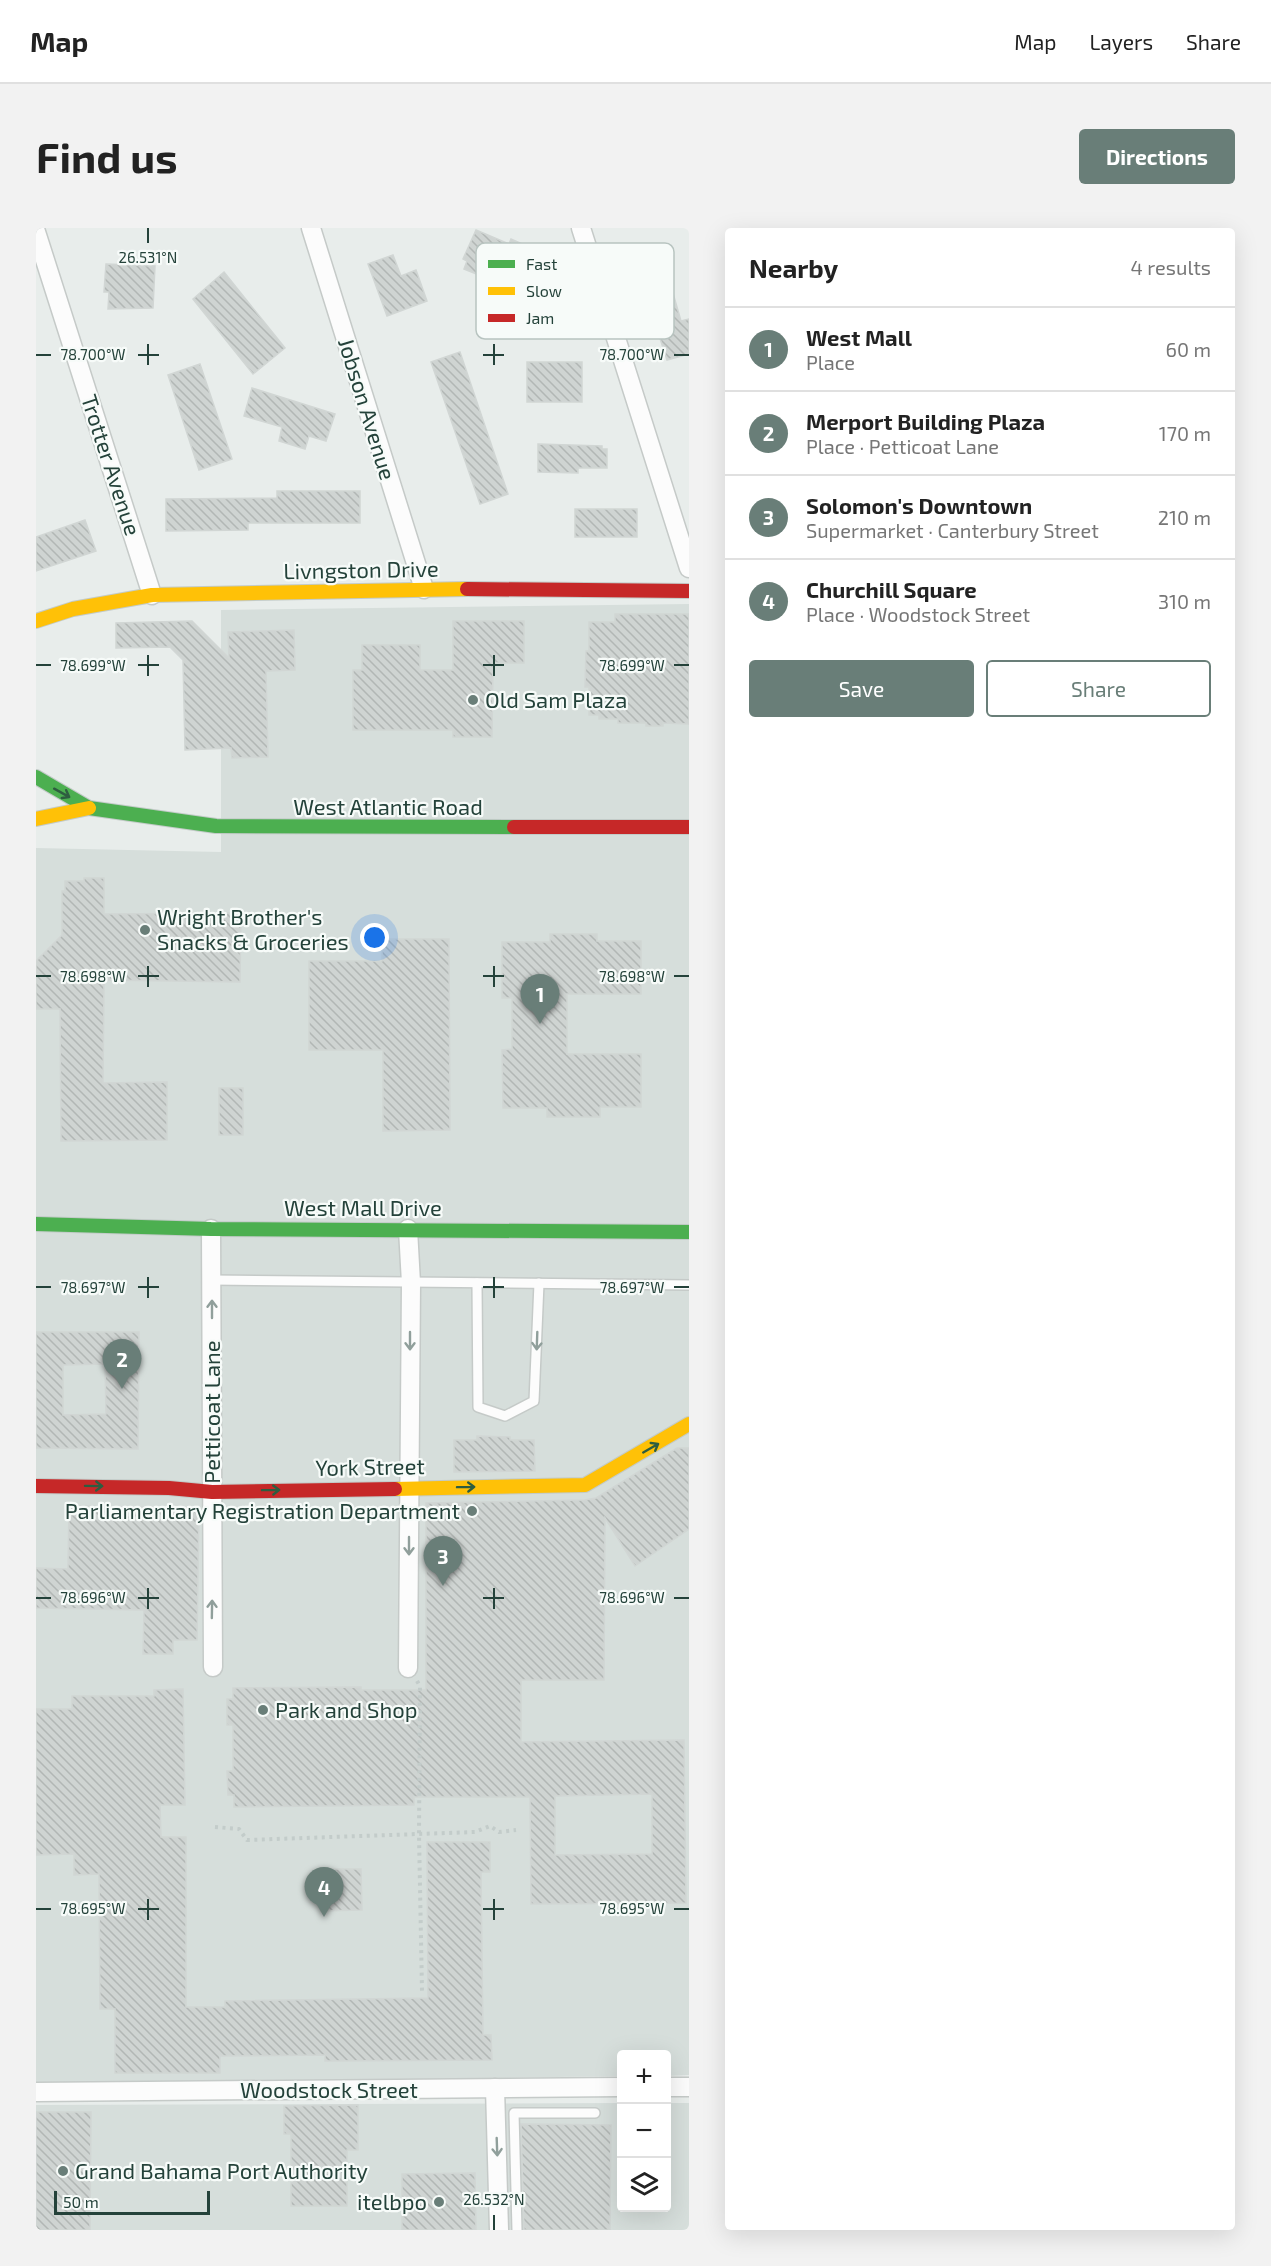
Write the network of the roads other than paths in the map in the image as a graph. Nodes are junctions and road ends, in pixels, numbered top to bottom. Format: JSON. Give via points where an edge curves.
{"nodes":[{"id":1,"x":311,"y":228,"type":"edge"},
{"id":2,"x":581,"y":228,"type":"edge"},
{"id":3,"x":36,"y":232,"type":"edge"},
{"id":4,"x":586,"y":243,"type":"edge"},
{"id":5,"x":616,"y":339,"type":"edge"},
{"id":6,"x":689,"y":568,"type":"edge"},
{"id":7,"x":424,"y":589,"type":"junction"},
{"id":8,"x":689,"y":591,"type":"edge"},
{"id":9,"x":152,"y":595,"type":"junction"},
{"id":10,"x":36,"y":621,"type":"edge"},
{"id":11,"x":36,"y":777,"type":"edge"},
{"id":12,"x":88,"y":808,"type":"junction"},
{"id":13,"x":36,"y":819,"type":"edge"},
{"id":14,"x":689,"y":827,"type":"edge"},
{"id":15,"x":36,"y":1224,"type":"edge"},
{"id":16,"x":211,"y":1229,"type":"junction"},
{"id":17,"x":408,"y":1229,"type":"junction"},
{"id":18,"x":689,"y":1232,"type":"edge"},
{"id":19,"x":212,"y":1280,"type":"junction"},
{"id":20,"x":411,"y":1283,"type":"junction"},
{"id":21,"x":477,"y":1283,"type":"junction"},
{"id":22,"x":539,"y":1283,"type":"junction"},
{"id":23,"x":689,"y":1285,"type":"edge"},
{"id":24,"x":689,"y":1424,"type":"edge"},
{"id":25,"x":36,"y":1486,"type":"edge"},
{"id":26,"x":409,"y":1488,"type":"junction"},
{"id":27,"x":212,"y":1492,"type":"junction"},
{"id":28,"x":213,"y":1667,"type":"dead end"},
{"id":29,"x":408,"y":1668,"type":"road end"},
{"id":30,"x":617,"y":2087,"type":"edge"},
{"id":31,"x":671,"y":2087,"type":"edge"},
{"id":32,"x":689,"y":2087,"type":"edge"},
{"id":33,"x":495,"y":2088,"type":"junction"},
{"id":34,"x":36,"y":2092,"type":"edge"},
{"id":35,"x":595,"y":2113,"type":"dead end"},
{"id":36,"x":499,"y":2230,"type":"edge"},
{"id":37,"x":517,"y":2230,"type":"edge"}],
"edges":[{"from":1,"to":7,"type":"street","name":"Jobson Avenue"},
{"from":2,"to":4,"type":"street"},
{"from":3,"to":9,"type":"street","name":"Trotter Avenue"},
{"from":5,"to":6,"type":"street"},
{"from":7,"to":8,"type":"street","name":"Livngston Drive"},
{"from":7,"to":9,"type":"street","name":"Livngston Drive"},
{"from":9,"to":10,"type":"street","name":"Livngston Drive","via":[[73,609]]},
{"from":11,"to":12,"type":"street","name":"West Atlantic Road","one_way":true},
{"from":12,"to":13,"type":"street","name":"West Atlantic Road"},
{"from":12,"to":14,"type":"street","name":"West Atlantic Road","via":[[242,828]]},
{"from":15,"to":16,"type":"street","name":"West Mall Drive"},
{"from":16,"to":17,"type":"street","name":"West Mall Drive"},
{"from":16,"to":19,"type":"street","name":"Petticoat Lane"},
{"from":17,"to":18,"type":"street","name":"West Mall Drive"},
{"from":17,"to":20,"type":"street"},
{"from":19,"to":20,"type":"lane"},
{"from":27,"to":19,"type":"street","name":"Petticoat Lane","one_way":true},
{"from":20,"to":21,"type":"lane"},
{"from":20,"to":26,"type":"street","one_way":true},
{"from":21,"to":22,"type":"lane"},
{"from":22,"to":21,"type":"lane","one_way":true,"via":[[534,1401],[505,1416],[478,1407]]},
{"from":22,"to":23,"type":"lane"},
{"from":26,"to":24,"type":"street","name":"York Street","one_way":true,"via":[[585,1485]]},
{"from":25,"to":27,"type":"street","name":"York Street","one_way":true},
{"from":27,"to":26,"type":"street","name":"York Street","one_way":true},
{"from":26,"to":29,"type":"street","one_way":true},
{"from":28,"to":27,"type":"street","name":"Petticoat Lane","one_way":true},
{"from":30,"to":33,"type":"street","name":"Woodstock Street"},
{"from":31,"to":32,"type":"street"},
{"from":33,"to":34,"type":"street","name":"Woodstock Street"},
{"from":33,"to":36,"type":"street","one_way":true},
{"from":35,"to":37,"type":"lane","via":[[514,2113]]}]}
